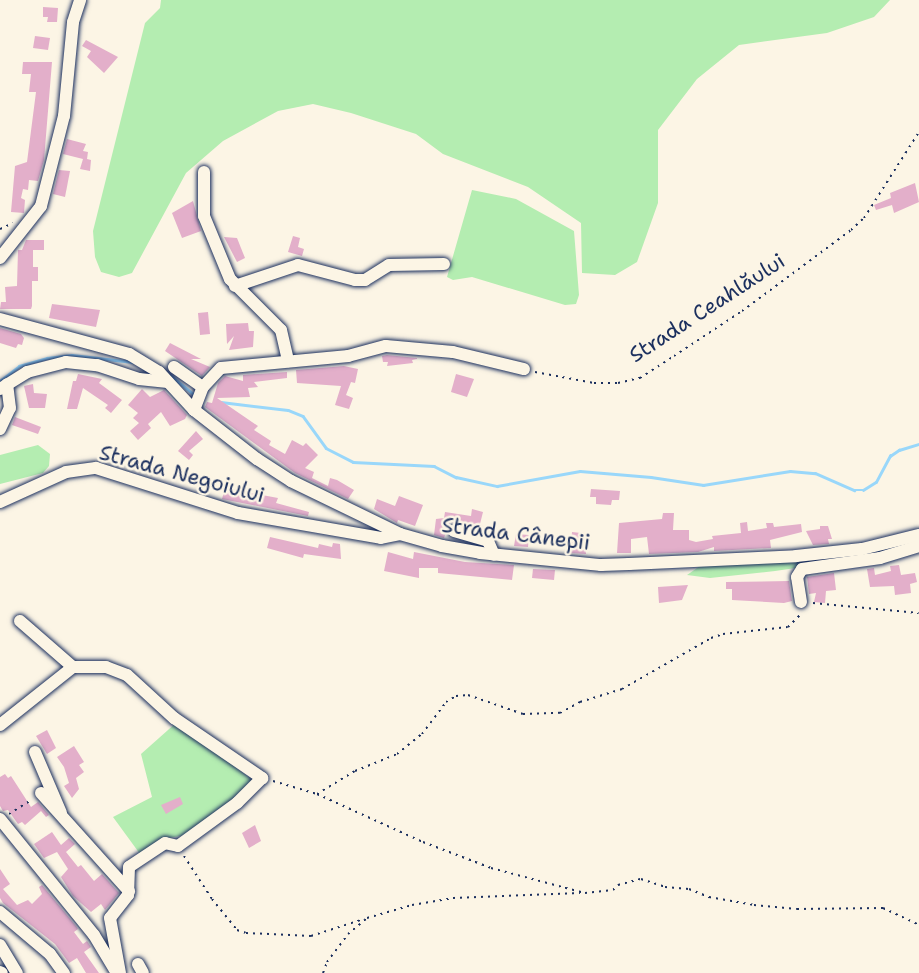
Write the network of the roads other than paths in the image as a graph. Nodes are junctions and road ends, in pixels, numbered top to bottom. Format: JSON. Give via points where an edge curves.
{"nodes":[{"id":1,"x":80,"y":0,"type":"edge"},
{"id":2,"x":204,"y":172,"type":"dead end"},
{"id":3,"x":0,"y":258,"type":"edge"},
{"id":4,"x":444,"y":264,"type":"dead end"},
{"id":5,"x":235,"y":286,"type":"junction"},
{"id":6,"x":0,"y":319,"type":"edge"},
{"id":7,"x":288,"y":361,"type":"junction"},
{"id":8,"x":174,"y":367,"type":"dead end"},
{"id":9,"x":524,"y":369,"type":"road end"},
{"id":10,"x":168,"y":382,"type":"junction"},
{"id":11,"x":3,"y":387,"type":"edge"},
{"id":12,"x":203,"y":387,"type":"junction"},
{"id":13,"x":194,"y":410,"type":"junction"},
{"id":14,"x":0,"y":429,"type":"edge"},
{"id":15,"x":0,"y":502,"type":"edge"},
{"id":16,"x":454,"y":531,"type":"dead end"},
{"id":17,"x":400,"y":534,"type":"junction"},
{"id":18,"x":919,"y":535,"type":"edge"},
{"id":19,"x":919,"y":546,"type":"edge"},
{"id":20,"x":494,"y":555,"type":"junction"},
{"id":21,"x":801,"y":602,"type":"road end"},
{"id":22,"x":20,"y":621,"type":"dead end"},
{"id":23,"x":72,"y":667,"type":"junction"},
{"id":24,"x":0,"y":725,"type":"edge"},
{"id":25,"x":35,"y":752,"type":"dead end"},
{"id":26,"x":41,"y":793,"type":"road end"},
{"id":27,"x":1,"y":822,"type":"edge"},
{"id":28,"x":65,"y":822,"type":"junction"},
{"id":29,"x":129,"y":891,"type":"junction"},
{"id":30,"x":0,"y":912,"type":"edge"},
{"id":31,"x":0,"y":944,"type":"edge"},
{"id":32,"x":17,"y":973,"type":"edge"},
{"id":33,"x":64,"y":973,"type":"edge"},
{"id":34,"x":118,"y":973,"type":"edge"}],
"edges":[{"from":1,"to":3,"type":"street","via":[[71,35],[64,116],[41,206]]},
{"from":2,"to":5,"type":"street","via":[[204,216]]},
{"from":4,"to":5,"type":"street","via":[[389,265],[355,280],[298,265]]},
{"from":5,"to":7,"type":"street","via":[[281,330]]},
{"from":6,"to":10,"type":"street","name":"Strada Cânepii","via":[[129,354]]},
{"from":7,"to":9,"type":"street","via":[[394,346],[453,352]]},
{"from":7,"to":12,"type":"street","via":[[221,368]]},
{"from":8,"to":12,"type":"street"},
{"from":10,"to":11,"type":"street","via":[[66,362],[27,372]]},
{"from":10,"to":13,"type":"street","name":"Strada Cânepii"},
{"from":11,"to":14,"type":"street","via":[[10,408]]},
{"from":12,"to":13,"type":"street"},
{"from":13,"to":17,"type":"street","name":"Strada Cânepii","via":[[291,481]]},
{"from":15,"to":17,"type":"street","name":"Strada Negoiului","via":[[66,472],[96,468],[238,513],[381,538]]},
{"from":16,"to":20,"type":"street","via":[[488,541]]},
{"from":17,"to":20,"type":"street","name":"Strada Cânepii"},
{"from":18,"to":20,"type":"street","name":"Strada Cânepii","via":[[862,549],[796,556],[629,564]]},
{"from":19,"to":21,"type":"street","via":[[880,558],[802,569],[797,577]]},
{"from":22,"to":23,"type":"street"},
{"from":23,"to":24,"type":"street"},
{"from":23,"to":29,"type":"street","via":[[106,667],[127,675],[174,718],[262,778],[237,803],[178,846],[165,843],[133,862]]},
{"from":25,"to":28,"type":"street"},
{"from":26,"to":28,"type":"street"},
{"from":27,"to":34,"type":"street","via":[[94,934]]},
{"from":28,"to":29,"type":"street"},
{"from":29,"to":34,"type":"street","via":[[110,918]]},
{"from":30,"to":33,"type":"street","via":[[50,954]]},
{"from":31,"to":32,"type":"street"}]}
